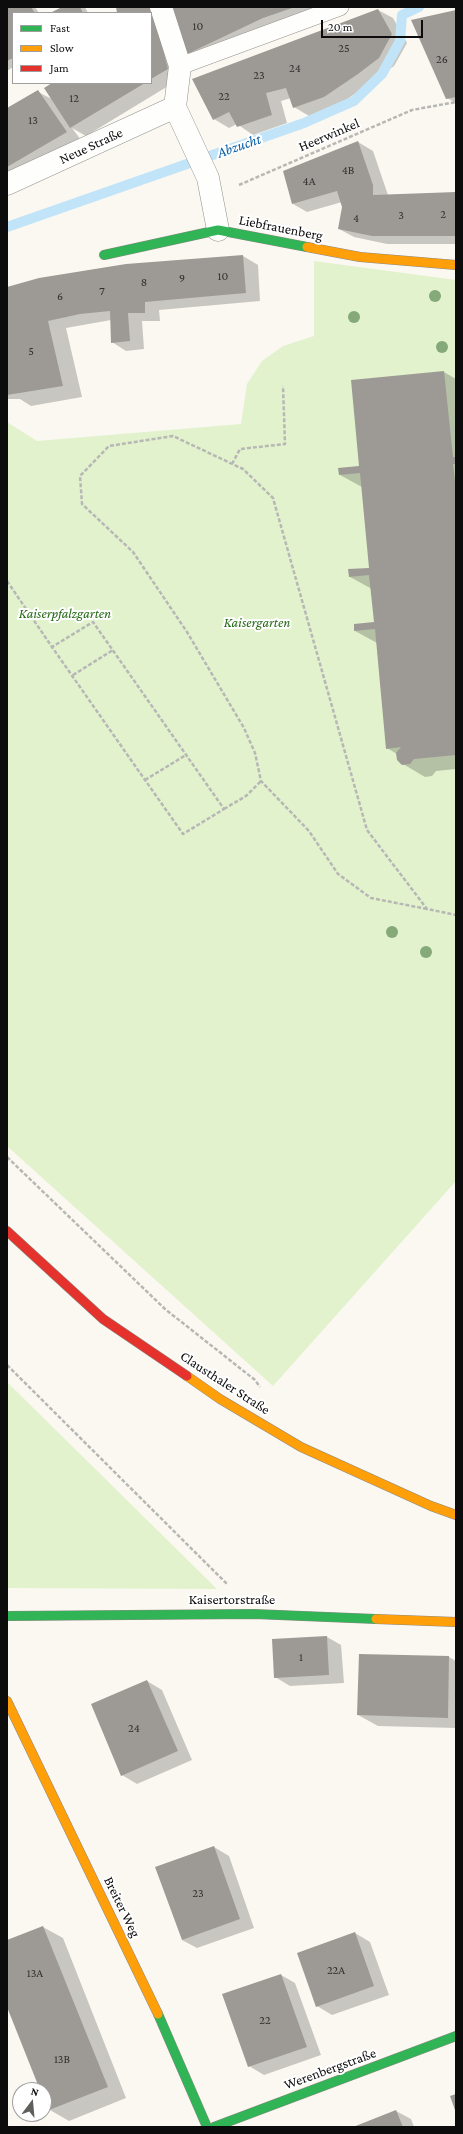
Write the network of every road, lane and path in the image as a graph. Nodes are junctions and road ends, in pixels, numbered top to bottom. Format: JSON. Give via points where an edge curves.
{"nodes":[{"id":1,"x":161,"y":7,"type":"edge"},
{"id":2,"x":340,"y":7,"type":"edge"},
{"id":3,"x":180,"y":66,"type":"junction"},
{"id":4,"x":456,"y":102,"type":"edge"},
{"id":5,"x":175,"y":107,"type":"junction"},
{"id":6,"x":7,"y":184,"type":"edge"},
{"id":7,"x":210,"y":187,"type":"junction"},
{"id":8,"x":218,"y":230,"type":"junction"},
{"id":9,"x":104,"y":255,"type":"dead end"},
{"id":10,"x":456,"y":265,"type":"edge"},
{"id":11,"x":283,"y":386,"type":"dead end"},
{"id":12,"x":450,"y":430,"type":"dead end"},
{"id":13,"x":456,"y":430,"type":"edge"},
{"id":14,"x":232,"y":464,"type":"junction"},
{"id":15,"x":7,"y":581,"type":"edge"},
{"id":16,"x":52,"y":647,"type":"junction"},
{"id":17,"x":113,"y":650,"type":"junction"},
{"id":18,"x":73,"y":675,"type":"junction"},
{"id":19,"x":186,"y":755,"type":"junction"},
{"id":20,"x":145,"y":780,"type":"junction"},
{"id":21,"x":260,"y":781,"type":"junction"},
{"id":22,"x":224,"y":809,"type":"junction"},
{"id":23,"x":427,"y":909,"type":"junction"},
{"id":24,"x":456,"y":915,"type":"edge"},
{"id":25,"x":7,"y":1158,"type":"edge"},
{"id":26,"x":7,"y":1231,"type":"edge"},
{"id":27,"x":7,"y":1365,"type":"edge"},
{"id":28,"x":263,"y":1392,"type":"dead end"},
{"id":29,"x":456,"y":1515,"type":"edge"},
{"id":30,"x":254,"y":1614,"type":"junction"},
{"id":31,"x":7,"y":1616,"type":"edge"},
{"id":32,"x":456,"y":1622,"type":"edge"},
{"id":33,"x":7,"y":1701,"type":"edge"},
{"id":34,"x":456,"y":2036,"type":"edge"},
{"id":35,"x":206,"y":2127,"type":"edge"},
{"id":36,"x":214,"y":2127,"type":"edge"}],
"edges":[{"from":1,"to":3,"type":"street"},
{"from":2,"to":3,"type":"lane"},
{"from":3,"to":5,"type":"street"},
{"from":4,"to":7,"type":"path","name":"Heerwinkel","via":[[412,110]]},
{"from":5,"to":6,"type":"street","name":"Neue Straße"},
{"from":5,"to":7,"type":"street","via":[[192,140]]},
{"from":7,"to":8,"type":"street"},
{"from":8,"to":9,"type":"street","name":"Liebfrauenberg"},
{"from":8,"to":10,"type":"street","name":"Liebfrauenberg","via":[[360,257]]},
{"from":11,"to":14,"type":"path","via":[[285,444],[240,449]]},
{"from":12,"to":13,"type":"path"},
{"from":14,"to":21,"type":"path","via":[[173,436],[110,446],[80,476],[82,504],[133,552],[187,632],[244,728],[255,752]]},
{"from":14,"to":23,"type":"path","via":[[243,469],[273,498],[367,830]]},
{"from":15,"to":16,"type":"path"},
{"from":16,"to":17,"type":"path","via":[[93,622]]},
{"from":16,"to":18,"type":"path"},
{"from":17,"to":18,"type":"path"},
{"from":17,"to":19,"type":"path"},
{"from":18,"to":20,"type":"path"},
{"from":19,"to":20,"type":"path"},
{"from":19,"to":22,"type":"path"},
{"from":20,"to":22,"type":"path","via":[[183,834]]},
{"from":21,"to":22,"type":"path","via":[[246,796]]},
{"from":21,"to":23,"type":"path","via":[[309,831],[338,874],[371,898]]},
{"from":23,"to":24,"type":"path"},
{"from":25,"to":28,"type":"path","via":[[165,1309],[255,1380]]},
{"from":26,"to":29,"type":"street","name":"Clausthaler Straße","via":[[103,1318],[220,1399],[301,1447]]},
{"from":27,"to":30,"type":"path","via":[[239,1595]]},
{"from":30,"to":31,"type":"street","name":"Kaisertorstraße"},
{"from":30,"to":32,"type":"street","name":"Kaisertorstraße"},
{"from":33,"to":35,"type":"street","name":"Breiter Weg","via":[[175,2050]]},
{"from":34,"to":36,"type":"street","name":"Werenbergstraße"}]}
